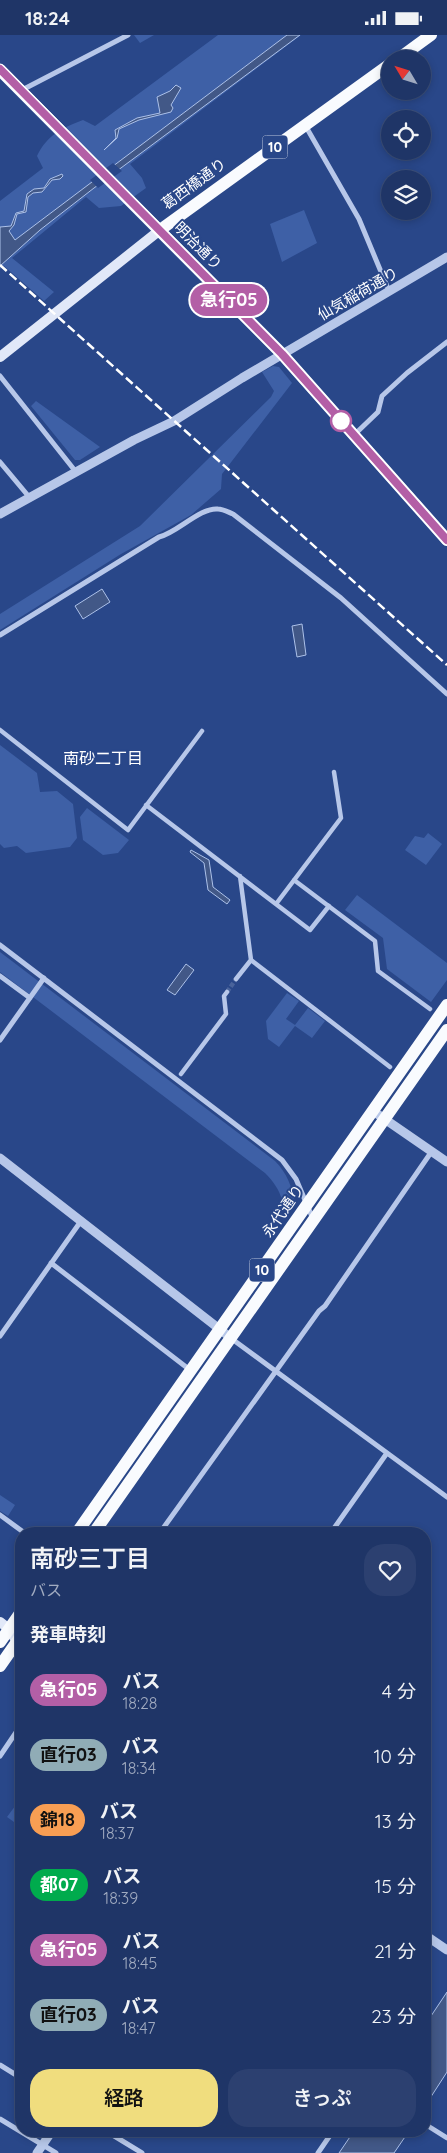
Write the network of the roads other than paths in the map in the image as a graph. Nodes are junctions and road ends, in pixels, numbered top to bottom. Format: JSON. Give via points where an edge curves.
{"nodes":[{"id":1,"x":128,"y":35,"type":"edge"},
{"id":2,"x":431,"y":35,"type":"edge"},
{"id":3,"x":410,"y":50,"type":"edge"},
{"id":4,"x":0,"y":69,"type":"edge"},
{"id":5,"x":381,"y":70,"type":"edge"},
{"id":6,"x":22,"y":91,"type":"junction"},
{"id":7,"x":305,"y":125,"type":"junction"},
{"id":8,"x":160,"y":230,"type":"junction"},
{"id":9,"x":447,"y":257,"type":"edge"},
{"id":10,"x":389,"y":291,"type":"junction"},
{"id":11,"x":447,"y":342,"type":"edge"},
{"id":12,"x":282,"y":354,"type":"junction"},
{"id":13,"x":0,"y":357,"type":"edge"},
{"id":14,"x":0,"y":376,"type":"edge"},
{"id":15,"x":354,"y":435,"type":"junction"},
{"id":16,"x":0,"y":462,"type":"edge"},
{"id":17,"x":76,"y":472,"type":"junction"},
{"id":18,"x":30,"y":498,"type":"junction"},
{"id":19,"x":0,"y":514,"type":"edge"},
{"id":20,"x":447,"y":540,"type":"edge"},
{"id":21,"x":0,"y":635,"type":"edge"},
{"id":22,"x":447,"y":694,"type":"edge"},
{"id":23,"x":0,"y":730,"type":"edge"},
{"id":24,"x":202,"y":731,"type":"dead end"},
{"id":25,"x":334,"y":772,"type":"dead end"},
{"id":26,"x":146,"y":805,"type":"junction"},
{"id":27,"x":240,"y":876,"type":"junction"},
{"id":28,"x":294,"y":880,"type":"junction"},
{"id":29,"x":276,"y":904,"type":"junction"},
{"id":30,"x":328,"y":906,"type":"junction"},
{"id":31,"x":0,"y":945,"type":"edge"},
{"id":32,"x":251,"y":960,"type":"junction"},
{"id":33,"x":0,"y":976,"type":"edge"},
{"id":34,"x":44,"y":978,"type":"junction"},
{"id":35,"x":236,"y":979,"type":"tunnel mouth"},
{"id":36,"x":227,"y":992,"type":"tunnel mouth"},
{"id":37,"x":30,"y":999,"type":"junction"},
{"id":38,"x":447,"y":1005,"type":"edge"},
{"id":39,"x":430,"y":1009,"type":"dead end"},
{"id":40,"x":447,"y":1030,"type":"edge"},
{"id":41,"x":0,"y":1039,"type":"edge"},
{"id":42,"x":390,"y":1067,"type":"dead end"},
{"id":43,"x":181,"y":1074,"type":"dead end"},
{"id":44,"x":373,"y":1111,"type":"junction"},
{"id":45,"x":384,"y":1119,"type":"junction"},
{"id":46,"x":432,"y":1151,"type":"junction"},
{"id":47,"x":0,"y":1158,"type":"edge"},
{"id":48,"x":447,"y":1162,"type":"edge"},
{"id":49,"x":308,"y":1206,"type":"junction"},
{"id":50,"x":314,"y":1220,"type":"junction"},
{"id":51,"x":81,"y":1221,"type":"junction"},
{"id":52,"x":51,"y":1263,"type":"junction"},
{"id":53,"x":220,"y":1329,"type":"junction"},
{"id":54,"x":0,"y":1336,"type":"edge"},
{"id":55,"x":231,"y":1338,"type":"junction"},
{"id":56,"x":190,"y":1370,"type":"junction"},
{"id":57,"x":276,"y":1372,"type":"junction"},
{"id":58,"x":387,"y":1453,"type":"junction"},
{"id":59,"x":447,"y":1497,"type":"edge"},
{"id":60,"x":0,"y":1515,"type":"edge"},
{"id":61,"x":16,"y":1527,"type":"edge"},
{"id":62,"x":81,"y":1527,"type":"edge"},
{"id":63,"x":98,"y":1527,"type":"edge"},
{"id":64,"x":164,"y":1527,"type":"edge"},
{"id":65,"x":335,"y":1527,"type":"edge"},
{"id":66,"x":15,"y":1619,"type":"edge"},
{"id":67,"x":3,"y":1633,"type":"edge"},
{"id":68,"x":15,"y":1639,"type":"edge"},
{"id":69,"x":15,"y":1648,"type":"edge"},
{"id":70,"x":0,"y":1667,"type":"edge"},
{"id":71,"x":15,"y":1734,"type":"edge"},
{"id":72,"x":0,"y":1755,"type":"edge"},
{"id":73,"x":431,"y":1939,"type":"edge"},
{"id":74,"x":447,"y":1950,"type":"edge"},
{"id":75,"x":0,"y":2065,"type":"edge"},
{"id":76,"x":15,"y":2074,"type":"edge"},
{"id":77,"x":0,"y":2119,"type":"edge"},
{"id":78,"x":431,"y":2128,"type":"edge"},
{"id":79,"x":15,"y":2130,"type":"edge"},
{"id":80,"x":24,"y":2137,"type":"edge"},
{"id":81,"x":48,"y":2137,"type":"edge"},
{"id":82,"x":116,"y":2137,"type":"edge"},
{"id":83,"x":328,"y":2137,"type":"edge"},
{"id":84,"x":447,"y":2138,"type":"edge"},
{"id":85,"x":40,"y":2149,"type":"edge"},
{"id":86,"x":56,"y":2153,"type":"edge"},
{"id":87,"x":142,"y":2153,"type":"edge"},
{"id":88,"x":318,"y":2153,"type":"edge"}],
"edges":[{"from":1,"to":6,"type":"street"},
{"from":2,"to":3,"type":"main road"},
{"from":4,"to":6,"type":"main road","name":"明治通り"},
{"from":5,"to":7,"type":"main road","name":"葛西橋通り","number":"10"},
{"from":6,"to":8,"type":"main road","name":"明治通り"},
{"from":7,"to":8,"type":"main road","name":"葛西橋通り","number":"10"},
{"from":7,"to":10,"type":"street","via":[[358,219]]},
{"from":8,"to":12,"type":"main road","name":"明治通り"},
{"from":8,"to":13,"type":"main road","name":"葛西橋通り"},
{"from":9,"to":10,"type":"street","name":"仙気稲荷通り"},
{"from":10,"to":12,"type":"street","name":"仙気稲荷通り"},
{"from":11,"to":15,"type":"street","via":[[382,396],[378,412]]},
{"from":12,"to":15,"type":"main road","name":"明治通り"},
{"from":12,"to":17,"type":"street","name":"仙気稲荷通り","via":[[155,432]]},
{"from":14,"to":17,"type":"street"},
{"from":15,"to":20,"type":"main road","name":"明治通り"},
{"from":16,"to":18,"type":"street"},
{"from":17,"to":18,"type":"street","name":"仙気稲荷通り"},
{"from":18,"to":19,"type":"street","name":"仙気稲荷通り"},
{"from":21,"to":22,"type":"street","via":[[159,537],[217,508],[233,513],[341,599]]},
{"from":23,"to":26,"type":"street","via":[[128,830]]},
{"from":24,"to":26,"type":"street"},
{"from":25,"to":28,"type":"street","via":[[341,819]]},
{"from":26,"to":27,"type":"street"},
{"from":27,"to":29,"type":"street"},
{"from":27,"to":32,"type":"street"},
{"from":28,"to":29,"type":"street"},
{"from":28,"to":30,"type":"street"},
{"from":29,"to":30,"type":"street","via":[[310,930]]},
{"from":30,"to":39,"type":"street","via":[[375,941],[378,971]]},
{"from":31,"to":34,"type":"street"},
{"from":32,"to":35,"type":"street"},
{"from":32,"to":42,"type":"street"},
{"from":33,"to":37,"type":"street"},
{"from":34,"to":37,"type":"street"},
{"from":34,"to":49,"type":"street","via":[[279,1157],[296,1179]]},
{"from":36,"to":43,"type":"street","via":[[224,996],[226,1014]]},
{"from":37,"to":41,"type":"street"},
{"from":38,"to":44,"type":"main road","name":"永代通り","number":"10"},
{"from":40,"to":45,"type":"main road","name":"永代通り","number":"10"},
{"from":44,"to":45,"type":"street"},
{"from":44,"to":49,"type":"main road","name":"永代通り","number":"10"},
{"from":45,"to":46,"type":"street"},
{"from":45,"to":50,"type":"main road","name":"永代通り","number":"10"},
{"from":46,"to":48,"type":"street"},
{"from":46,"to":57,"type":"street"},
{"from":47,"to":51,"type":"street"},
{"from":49,"to":50,"type":"street"},
{"from":49,"to":53,"type":"main road","name":"永代通り","number":"10"},
{"from":50,"to":55,"type":"main road","name":"永代通り","number":"10"},
{"from":51,"to":52,"type":"street"},
{"from":51,"to":53,"type":"street"},
{"from":52,"to":54,"type":"street"},
{"from":52,"to":56,"type":"street"},
{"from":53,"to":55,"type":"street"},
{"from":53,"to":56,"type":"main road","name":"永代通り","number":"10"},
{"from":55,"to":57,"type":"street"},
{"from":55,"to":63,"type":"main road","name":"永代通り","number":"10"},
{"from":56,"to":62,"type":"main road","name":"永代通り","number":"10"},
{"from":57,"to":58,"type":"street"},
{"from":57,"to":64,"type":"street"},
{"from":58,"to":59,"type":"street"},
{"from":58,"to":65,"type":"street"},
{"from":60,"to":61,"type":"street"},
{"from":66,"to":67,"type":"main road"},
{"from":67,"to":68,"type":"main road"},
{"from":69,"to":70,"type":"main road"},
{"from":71,"to":72,"type":"street"},
{"from":73,"to":74,"type":"street"},
{"from":75,"to":76,"type":"street"},
{"from":77,"to":79,"type":"street"},
{"from":78,"to":84,"type":"street"},
{"from":80,"to":85,"type":"street"},
{"from":81,"to":85,"type":"street"},
{"from":82,"to":87,"type":"street"},
{"from":83,"to":88,"type":"street"},
{"from":85,"to":86,"type":"street"}]}
